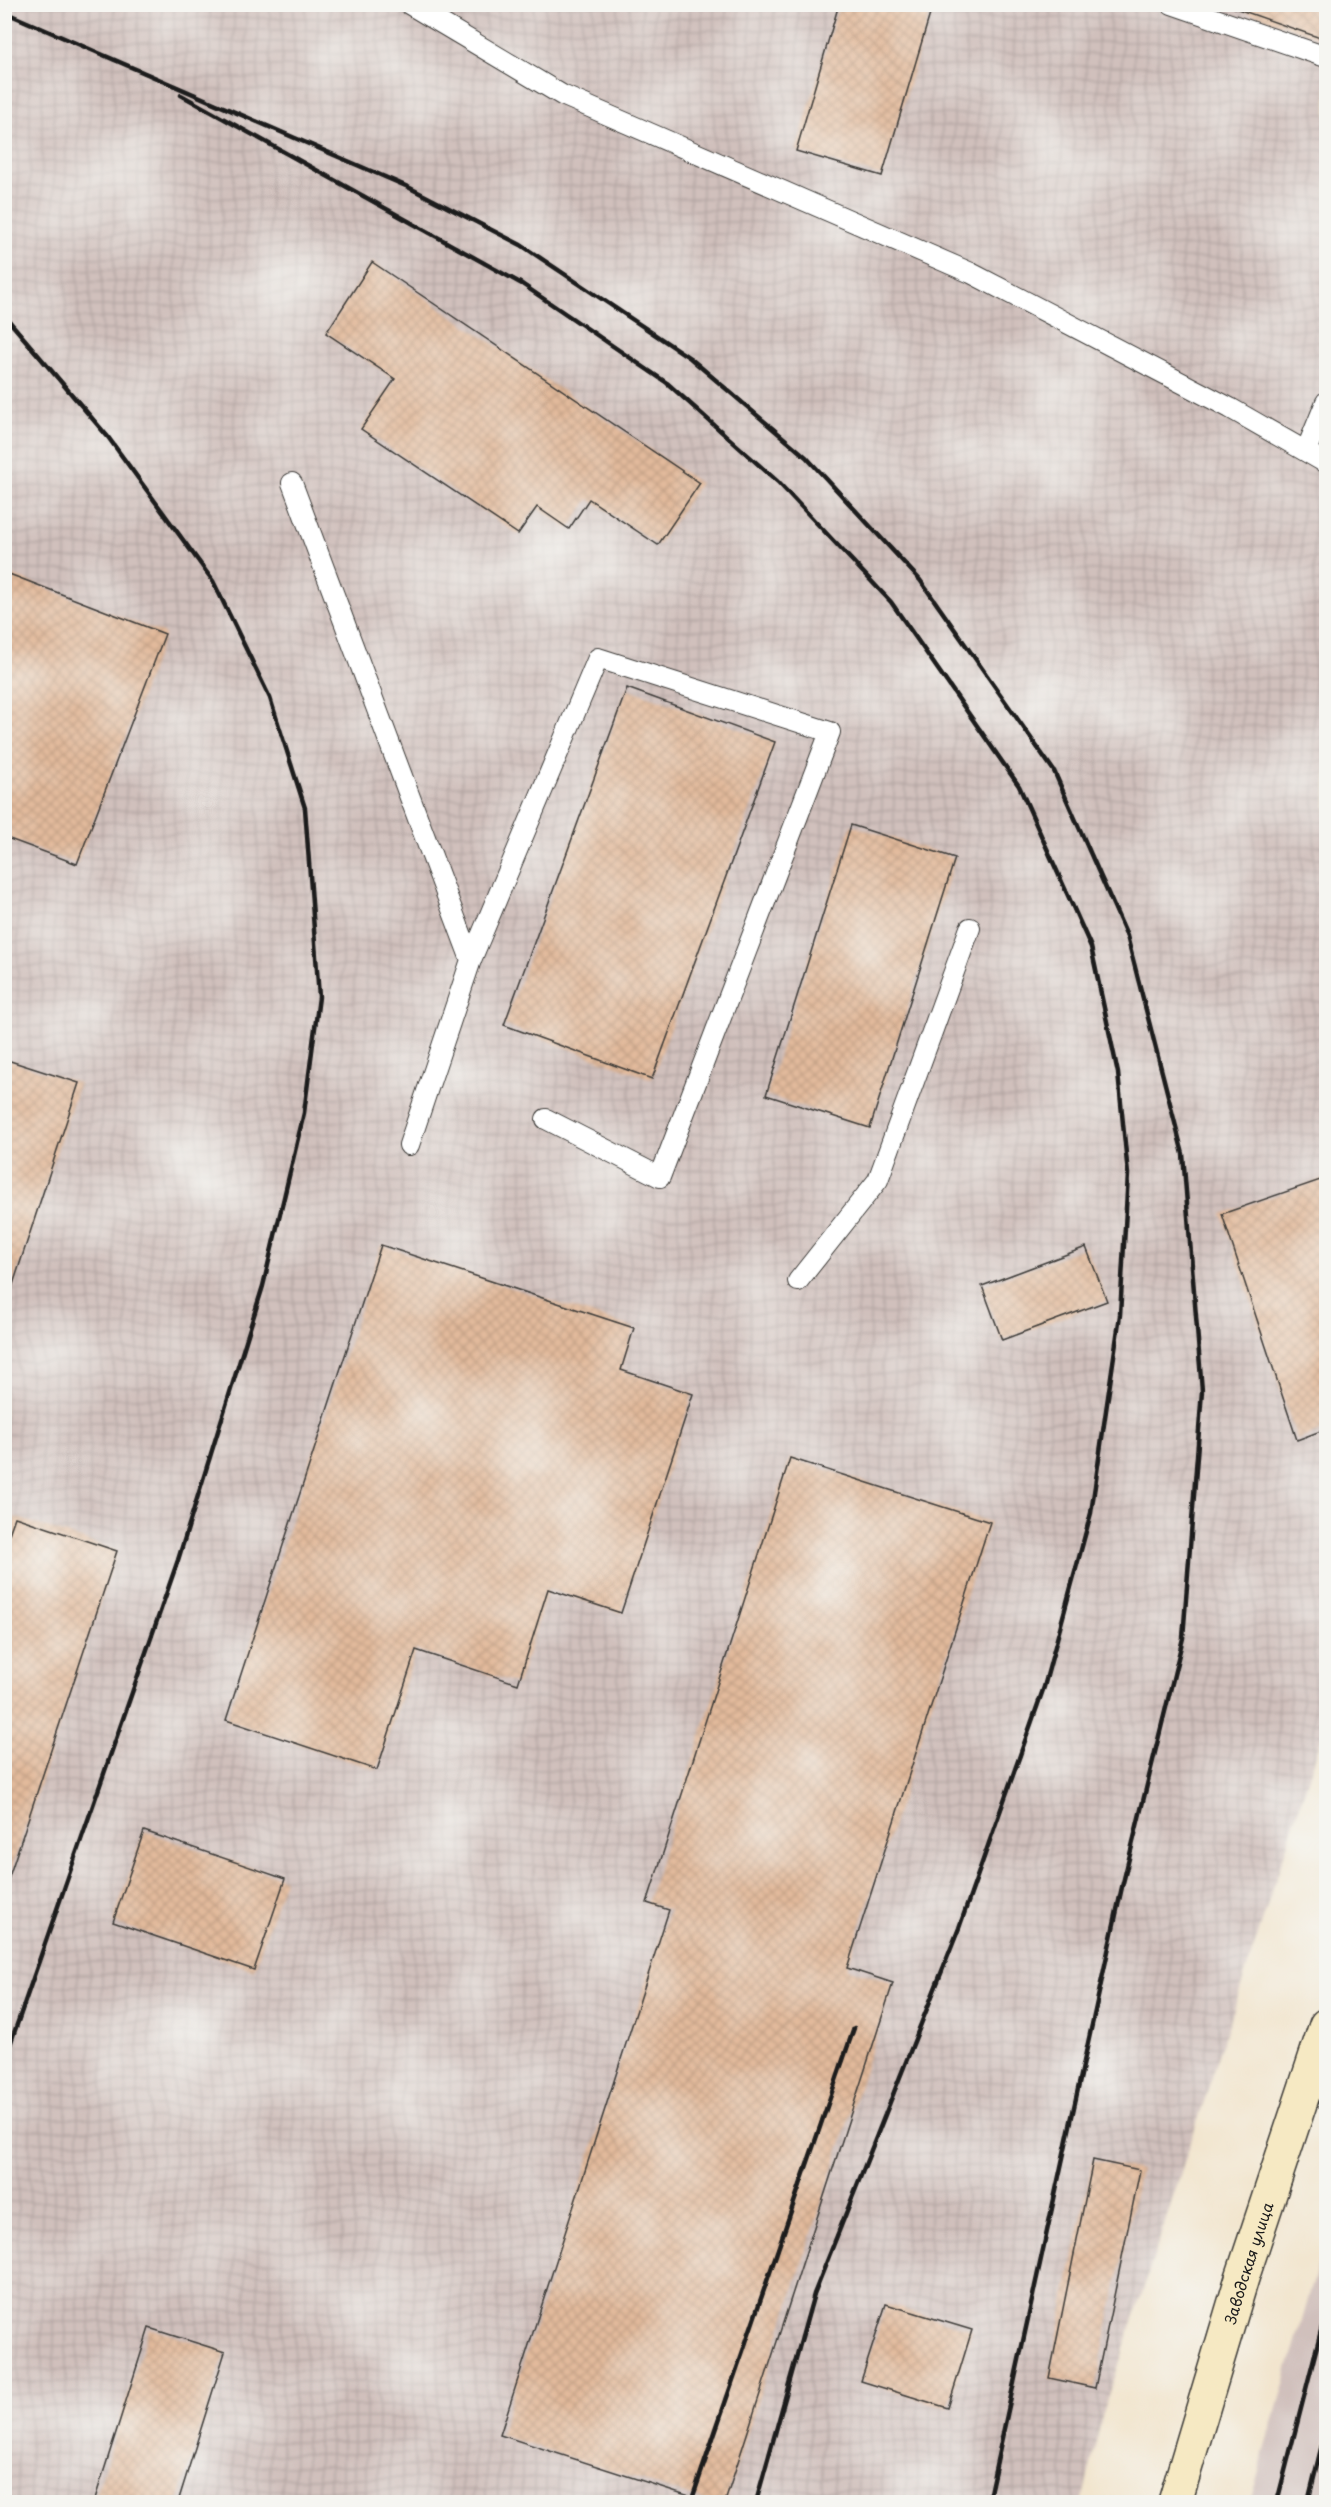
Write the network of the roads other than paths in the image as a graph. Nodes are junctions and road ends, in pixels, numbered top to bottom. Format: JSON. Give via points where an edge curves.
{"nodes":[{"id":1,"x":409,"y":4,"type":"edge"},
{"id":2,"x":1172,"y":4,"type":"edge"},
{"id":3,"x":1326,"y":57,"type":"edge"},
{"id":4,"x":1326,"y":402,"type":"edge"},
{"id":5,"x":1306,"y":451,"type":"junction"},
{"id":6,"x":1326,"y":463,"type":"edge"},
{"id":7,"x":292,"y":483,"type":"dead end"},
{"id":8,"x":969,"y":928,"type":"dead end"},
{"id":9,"x":471,"y":960,"type":"junction"},
{"id":10,"x":546,"y":1119,"type":"dead end"},
{"id":11,"x":409,"y":1145,"type":"dead end"},
{"id":12,"x":798,"y":1281,"type":"dead end"},
{"id":13,"x":1326,"y":2025,"type":"edge"},
{"id":14,"x":1175,"y":2502,"type":"edge"}],
"edges":[{"from":1,"to":5,"type":"lane","via":[[562,95],[971,273]]},
{"from":2,"to":3,"type":"lane"},
{"from":4,"to":5,"type":"lane"},
{"from":5,"to":6,"type":"lane"},
{"from":7,"to":9,"type":"lane"},
{"from":8,"to":12,"type":"lane","via":[[878,1180]]},
{"from":9,"to":10,"type":"lane","via":[[598,657],[830,732],[660,1177]]},
{"from":9,"to":11,"type":"lane"},
{"from":13,"to":14,"type":"main road","name":"Заводская улица","via":[[1242,2278]]}]}
